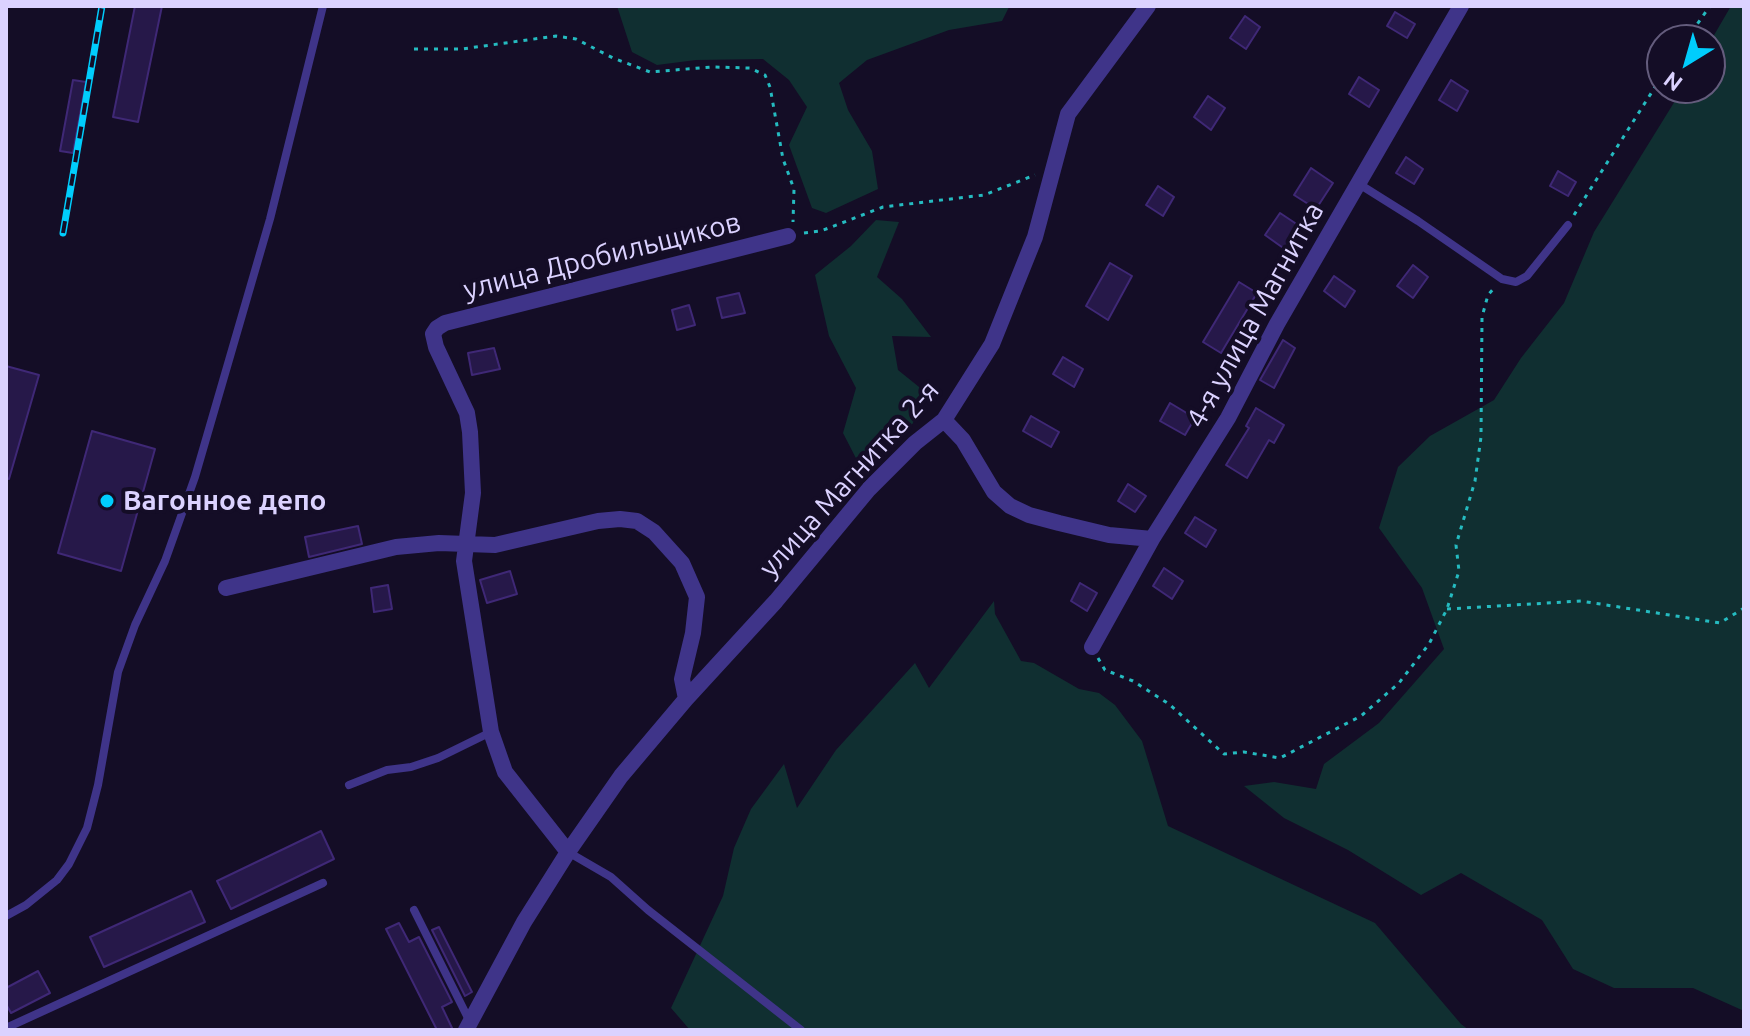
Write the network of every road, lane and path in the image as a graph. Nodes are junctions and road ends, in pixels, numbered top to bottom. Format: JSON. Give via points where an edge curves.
{"nodes":[{"id":1,"x":323,"y":6,"type":"edge"},
{"id":2,"x":1148,"y":6,"type":"edge"},
{"id":3,"x":1461,"y":6,"type":"edge"},
{"id":4,"x":1710,"y":6,"type":"edge"},
{"id":5,"x":1697,"y":24,"type":"edge"},
{"id":6,"x":414,"y":49,"type":"dead end"},
{"id":7,"x":1646,"y":101,"type":"edge"},
{"id":8,"x":1054,"y":168,"type":"junction"},
{"id":9,"x":1359,"y":184,"type":"junction"},
{"id":10,"x":1568,"y":225,"type":"joint"},
{"id":11,"x":788,"y":236,"type":"junction"},
{"id":12,"x":1502,"y":279,"type":"junction"},
{"id":13,"x":944,"y":420,"type":"junction"},
{"id":14,"x":1152,"y":539,"type":"junction"},
{"id":15,"x":467,"y":544,"type":"junction"},
{"id":16,"x":226,"y":588,"type":"dead end"},
{"id":17,"x":1744,"y":608,"type":"edge"},
{"id":18,"x":1447,"y":609,"type":"junction"},
{"id":19,"x":1092,"y":647,"type":"joint"},
{"id":20,"x":686,"y":699,"type":"junction"},
{"id":21,"x":491,"y":732,"type":"junction"},
{"id":22,"x":349,"y":785,"type":"dead end"},
{"id":23,"x":568,"y":852,"type":"junction"},
{"id":24,"x":323,"y":883,"type":"dead end"},
{"id":25,"x":414,"y":910,"type":"dead end"},
{"id":26,"x":6,"y":916,"type":"edge"},
{"id":27,"x":468,"y":1026,"type":"edge"},
{"id":28,"x":6,"y":1028,"type":"edge"},
{"id":29,"x":801,"y":1030,"type":"edge"}],
"edges":[{"from":1,"to":26,"type":"lane","via":[[270,219],[195,477],[118,672],[87,828],[57,880]]},
{"from":2,"to":8,"type":"street","name":"улица Магнитка 2-я","via":[[1068,114]]},
{"from":3,"to":9,"type":"street","name":"4-я улица Магнитка"},
{"from":4,"to":5,"type":"path"},
{"from":6,"to":11,"type":"path","via":[[462,49],[556,36],[576,39],[650,72],[725,67],[765,75],[794,189],[795,216]]},
{"from":7,"to":10,"type":"path"},
{"from":8,"to":11,"type":"path","via":[[984,195],[883,207],[821,231]]},
{"from":8,"to":13,"type":"street","name":"улица Магнитка 2-я","via":[[1035,237],[992,344]]},
{"from":9,"to":12,"type":"lane"},
{"from":9,"to":14,"type":"street","name":"4-я улица Магнитка","via":[[1228,418]]},
{"from":10,"to":12,"type":"lane","via":[[1527,276],[1516,282]]},
{"from":11,"to":15,"type":"street","name":"улица Дробильщиков","via":[[437,328],[436,347],[467,413],[470,432],[473,493]]},
{"from":12,"to":18,"type":"path","via":[[1488,295],[1482,317],[1481,437],[1475,481],[1456,545],[1459,571]]},
{"from":13,"to":14,"type":"street","via":[[963,440],[994,492],[1010,506],[1084,529]]},
{"from":13,"to":20,"type":"street","name":"улица Магнитка 2-я","via":[[869,489]]},
{"from":14,"to":19,"type":"street","name":"4-я улица Магнитка"},
{"from":15,"to":16,"type":"street","via":[[396,547]]},
{"from":15,"to":20,"type":"street","via":[[495,545],[620,519],[637,521],[654,532],[682,563],[697,597],[682,679]]},
{"from":15,"to":21,"type":"street","via":[[465,581]]},
{"from":17,"to":18,"type":"path","via":[[1720,623],[1581,601]]},
{"from":18,"to":19,"type":"path","via":[[1399,683],[1361,716],[1280,758],[1224,754],[1169,704],[1105,670]]},
{"from":20,"to":23,"type":"street","name":"улица Магнитка 2-я","via":[[614,785]]},
{"from":21,"to":22,"type":"lane","via":[[438,758]]},
{"from":21,"to":23,"type":"street","via":[[505,772]]},
{"from":23,"to":27,"type":"street","name":"улица Магнитка 2-я"},
{"from":23,"to":29,"type":"lane","via":[[611,877]]},
{"from":24,"to":28,"type":"lane"},
{"from":25,"to":27,"type":"lane"}]}
